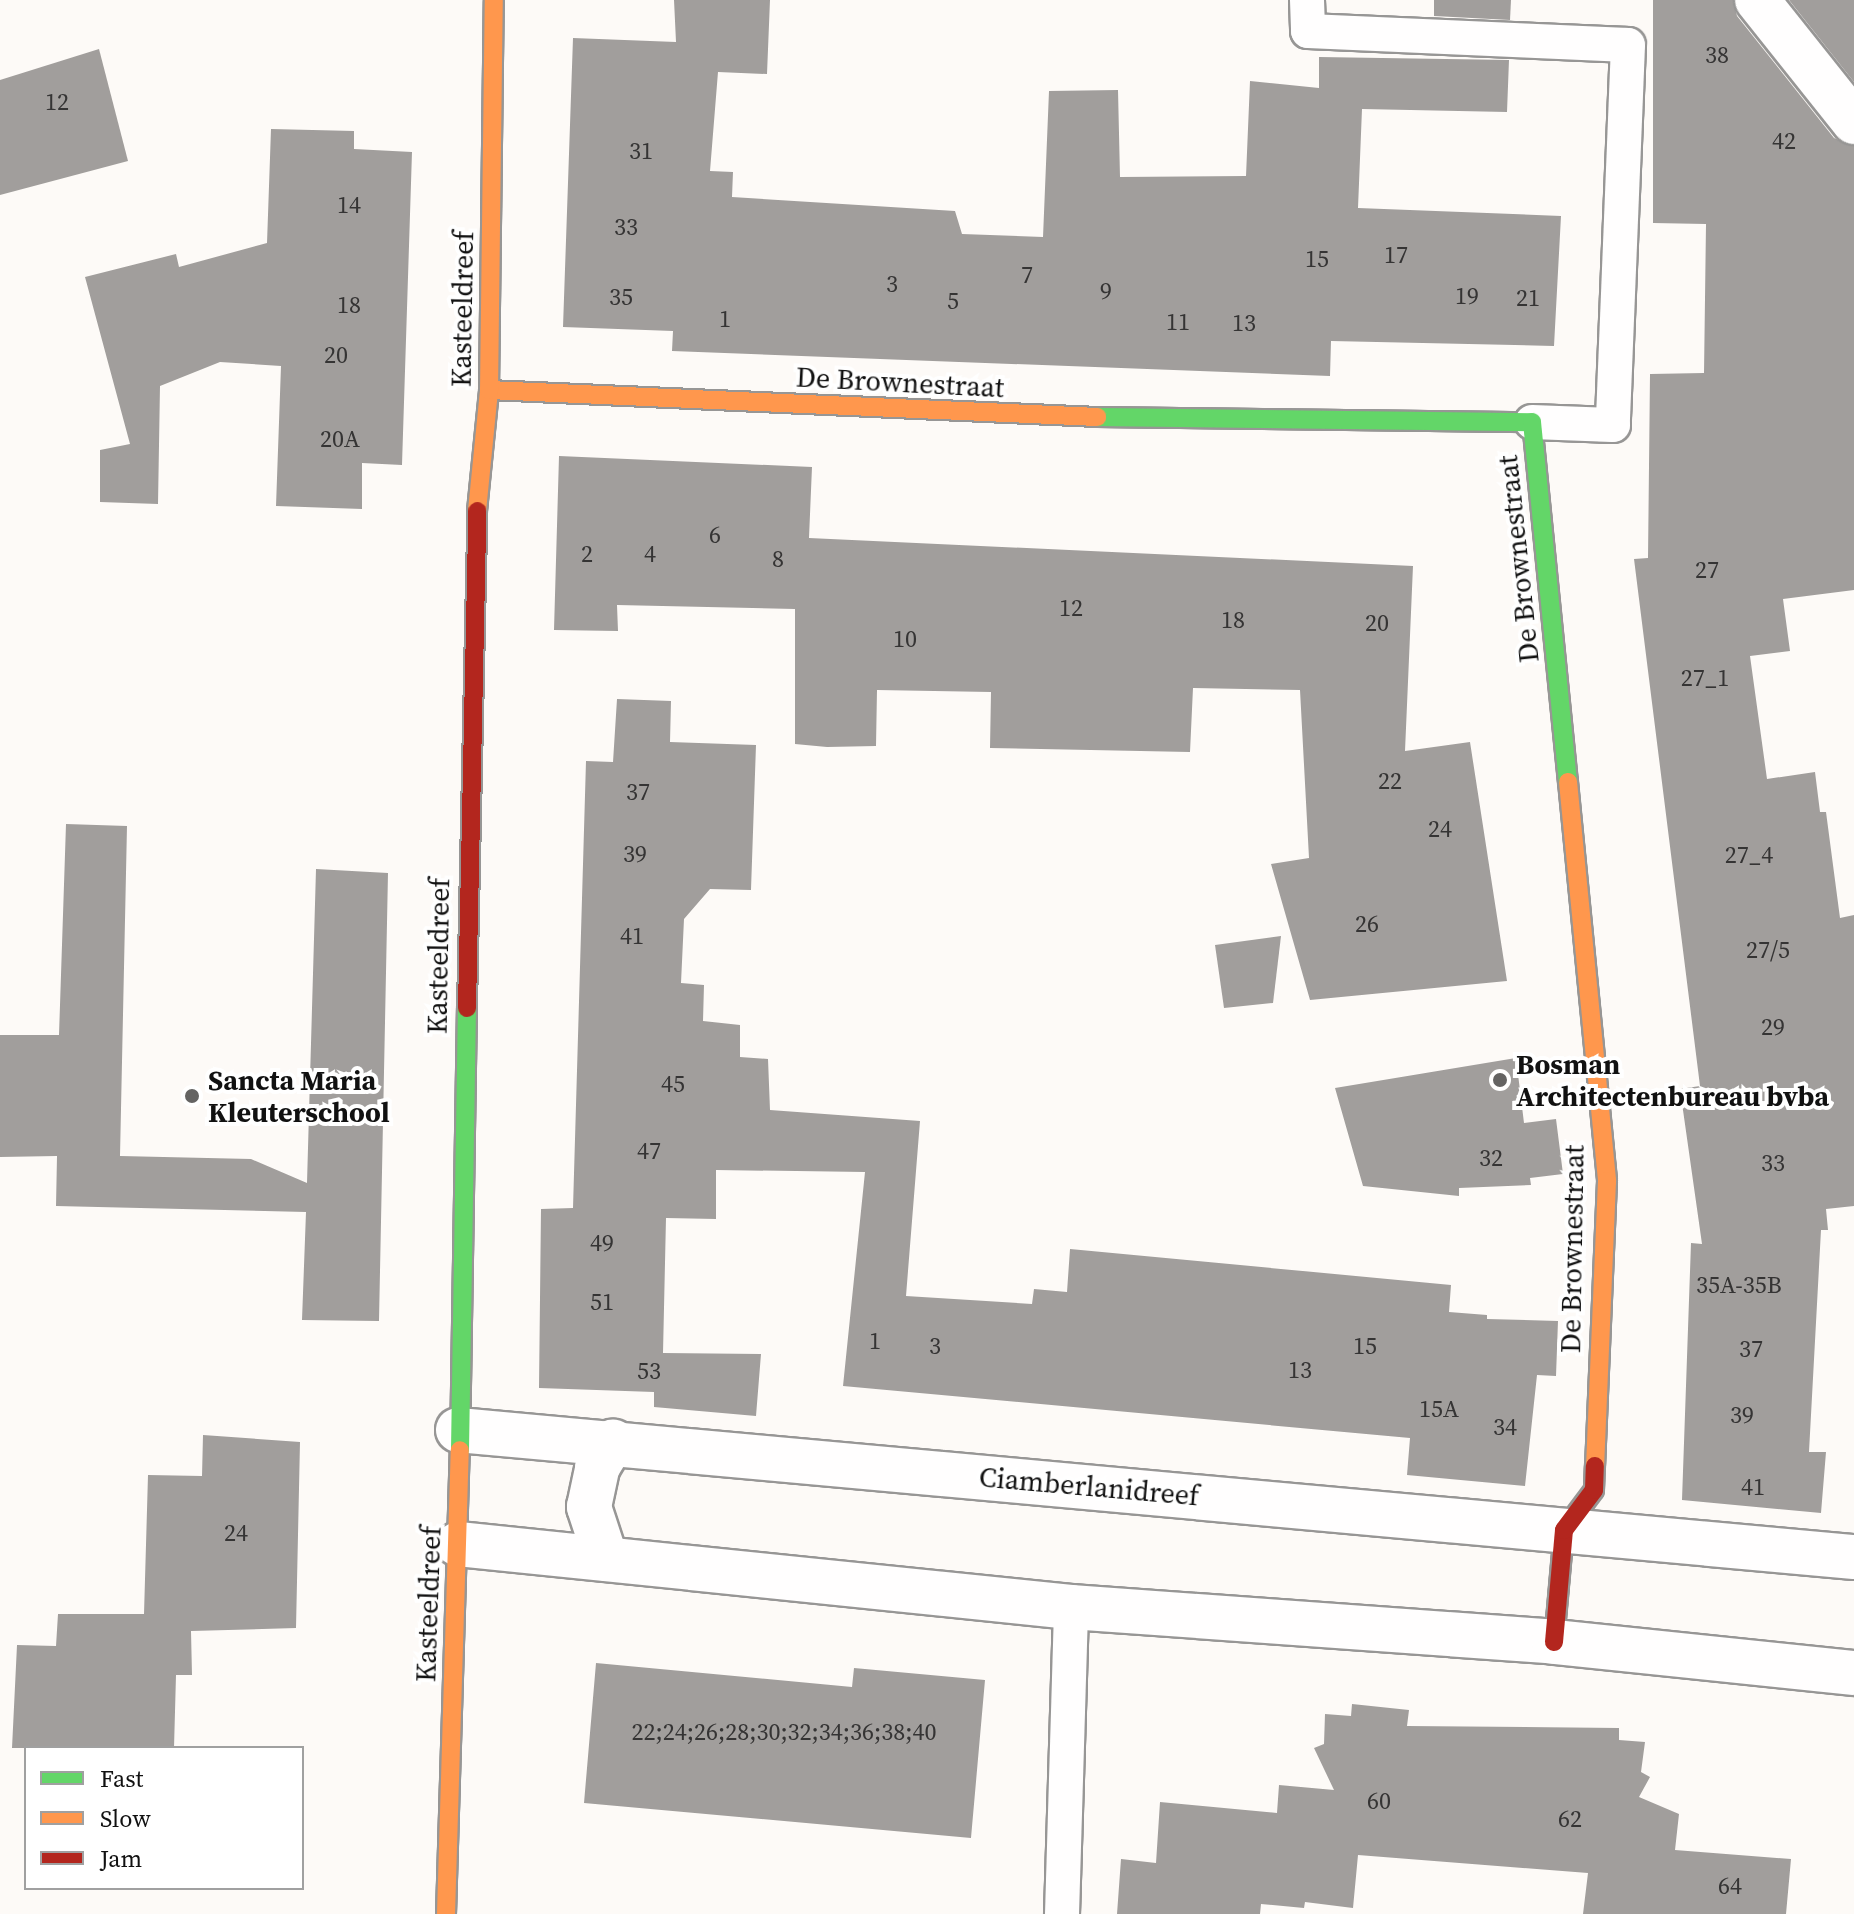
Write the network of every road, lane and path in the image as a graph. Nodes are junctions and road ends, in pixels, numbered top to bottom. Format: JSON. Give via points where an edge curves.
{"nodes":[{"id":1,"x":494,"y":0,"type":"edge"},
{"id":2,"x":1307,"y":0,"type":"edge"},
{"id":3,"x":1757,"y":0,"type":"edge"},
{"id":4,"x":1854,"y":122,"type":"edge"},
{"id":5,"x":489,"y":390,"type":"junction"},
{"id":6,"x":1532,"y":422,"type":"junction"},
{"id":7,"x":458,"y":1430,"type":"junction"},
{"id":8,"x":613,"y":1441,"type":"junction"},
{"id":9,"x":1564,"y":1530,"type":"junction"},
{"id":10,"x":458,"y":1544,"type":"junction"},
{"id":11,"x":1854,"y":1557,"type":"edge"},
{"id":12,"x":606,"y":1559,"type":"junction"},
{"id":13,"x":1071,"y":1607,"type":"junction"},
{"id":14,"x":1554,"y":1642,"type":"junction"},
{"id":15,"x":1854,"y":1673,"type":"edge"},
{"id":16,"x":446,"y":1914,"type":"edge"},
{"id":17,"x":1062,"y":1914,"type":"edge"}],
"edges":[{"from":1,"to":5,"type":"street","name":"Kasteeldreef"},
{"from":2,"to":6,"type":"lane","via":[[1308,31],[1628,45],[1613,425]]},
{"from":3,"to":4,"type":"street"},
{"from":5,"to":6,"type":"street","name":"De Brownestraat","via":[[1023,416]]},
{"from":5,"to":7,"type":"street","name":"Kasteeldreef","via":[[475,536]]},
{"from":6,"to":9,"type":"street","name":"De Brownestraat","via":[[1607,1181],[1594,1490]]},
{"from":7,"to":8,"type":"street","name":"Ciamberlanidreef"},
{"from":7,"to":10,"type":"street","name":"Kasteeldreef"},
{"from":8,"to":9,"type":"street","name":"Ciamberlanidreef"},
{"from":8,"to":12,"type":"street","via":[[597,1468],[589,1507]]},
{"from":9,"to":11,"type":"street","name":"Ciamberlanidreef"},
{"from":9,"to":14,"type":"street"},
{"from":10,"to":12,"type":"street"},
{"from":10,"to":16,"type":"street","name":"Kasteeldreef"},
{"from":12,"to":13,"type":"street"},
{"from":13,"to":14,"type":"street"},
{"from":13,"to":17,"type":"lane"},
{"from":14,"to":15,"type":"street"}]}
